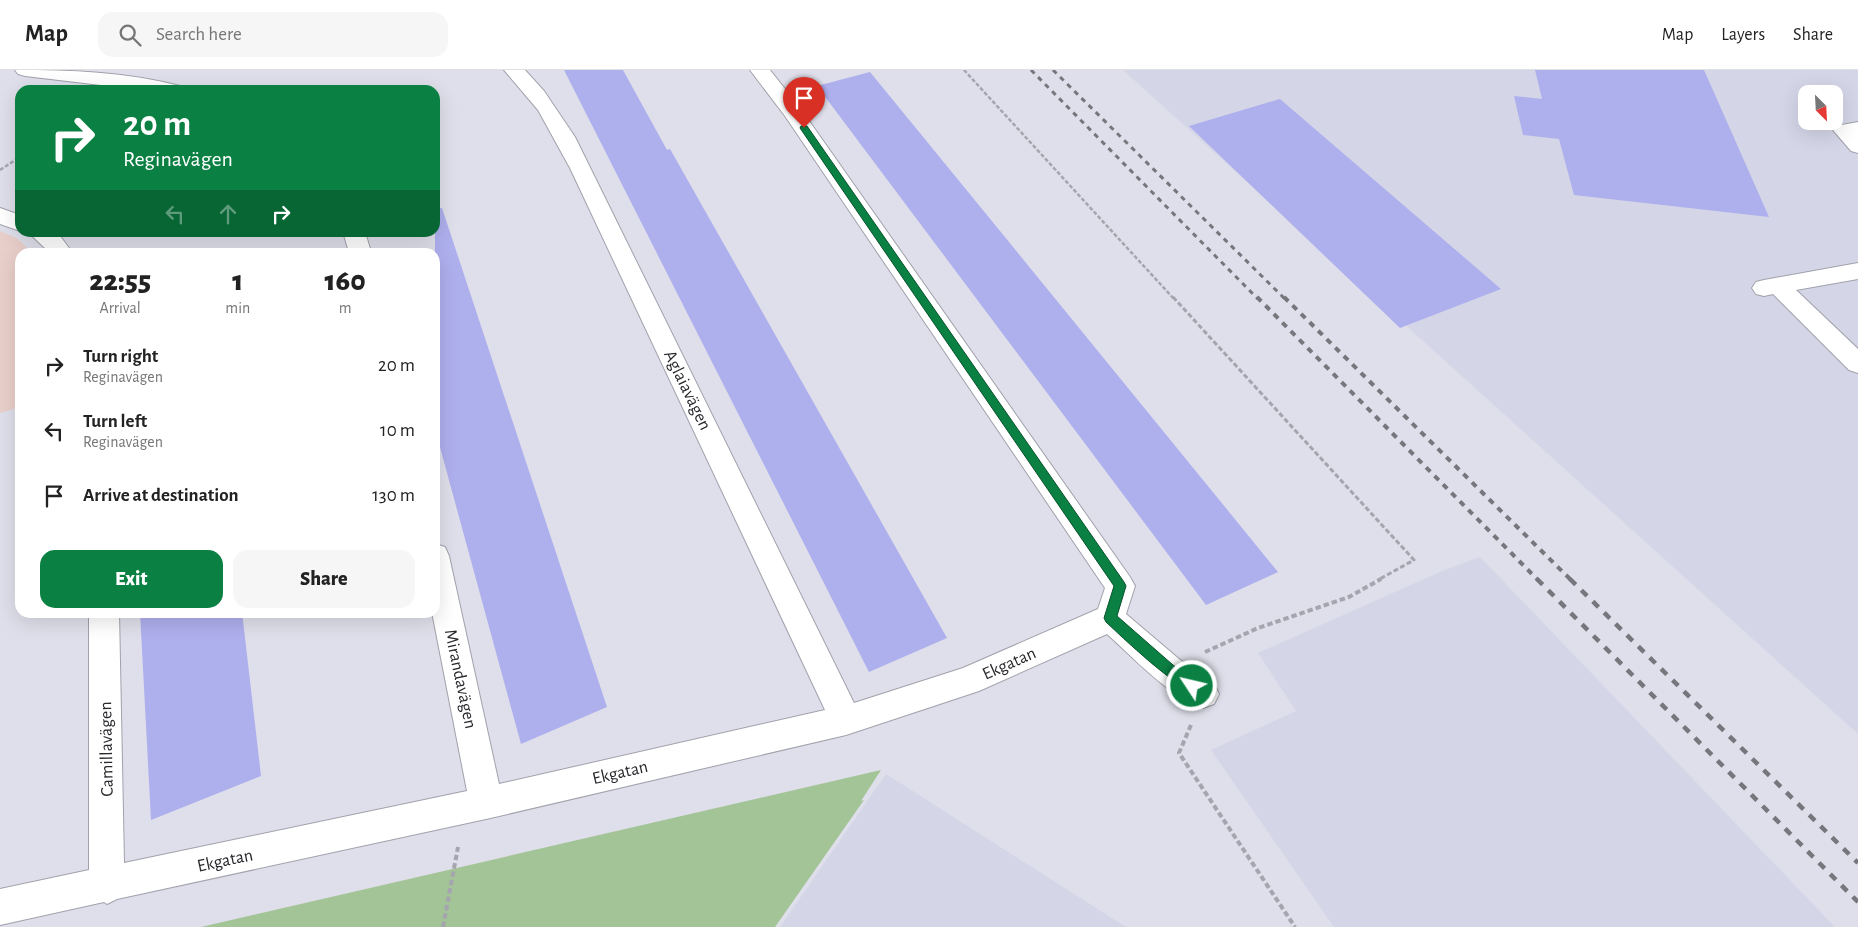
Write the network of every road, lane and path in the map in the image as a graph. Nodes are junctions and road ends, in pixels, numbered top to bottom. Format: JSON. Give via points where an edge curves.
{"nodes":[{"id":1,"x":25,"y":70,"type":"edge"},
{"id":2,"x":514,"y":70,"type":"edge"},
{"id":3,"x":760,"y":70,"type":"edge"},
{"id":4,"x":964,"y":70,"type":"edge"},
{"id":5,"x":144,"y":85,"type":"edge"},
{"id":6,"x":1858,"y":128,"type":"edge"},
{"id":7,"x":1858,"y":147,"type":"edge"},
{"id":8,"x":15,"y":160,"type":"edge"},
{"id":9,"x":0,"y":170,"type":"edge"},
{"id":10,"x":0,"y":215,"type":"edge"},
{"id":11,"x":15,"y":222,"type":"edge"},
{"id":12,"x":48,"y":237,"type":"edge"},
{"id":13,"x":58,"y":248,"type":"edge"},
{"id":14,"x":1858,"y":271,"type":"edge"},
{"id":15,"x":1858,"y":364,"type":"edge"},
{"id":16,"x":440,"y":580,"type":"edge"},
{"id":17,"x":104,"y":618,"type":"edge"},
{"id":18,"x":1110,"y":618,"type":"junction"},
{"id":19,"x":1168,"y":669,"type":"junction"},
{"id":20,"x":1203,"y":694,"type":"joint"},
{"id":21,"x":846,"y":720,"type":"junction"},
{"id":22,"x":486,"y":803,"type":"junction"},
{"id":23,"x":107,"y":886,"type":"junction"},
{"id":24,"x":0,"y":908,"type":"edge"},
{"id":25,"x":443,"y":927,"type":"edge"},
{"id":26,"x":1295,"y":927,"type":"edge"}],
"edges":[{"from":1,"to":5,"type":"street"},
{"from":2,"to":21,"type":"street","name":"Aglaiavägen","via":[[528,83],[556,121],[579,165]]},
{"from":3,"to":18,"type":"street","via":[[798,120],[1120,586]]},
{"from":4,"to":19,"type":"path","via":[[1414,560],[1349,597],[1258,628]]},
{"from":6,"to":7,"type":"street","via":[[1843,130]]},
{"from":8,"to":9,"type":"path"},
{"from":10,"to":11,"type":"street"},
{"from":12,"to":13,"type":"street"},
{"from":14,"to":15,"type":"street","via":[[1769,287]]},
{"from":16,"to":22,"type":"street","name":"Mirandavägen"},
{"from":17,"to":23,"type":"street","name":"Camillavägen"},
{"from":18,"to":19,"type":"street"},
{"from":18,"to":21,"type":"street","name":"Ekgatan","via":[[968,681]]},
{"from":19,"to":20,"type":"street"},
{"from":20,"to":26,"type":"path","via":[[1179,752]]},
{"from":21,"to":22,"type":"street","name":"Ekgatan"},
{"from":22,"to":23,"type":"street","name":"Ekgatan"},
{"from":22,"to":25,"type":"path","via":[[458,845]]},
{"from":23,"to":24,"type":"street","name":"Ekgatan"}]}
